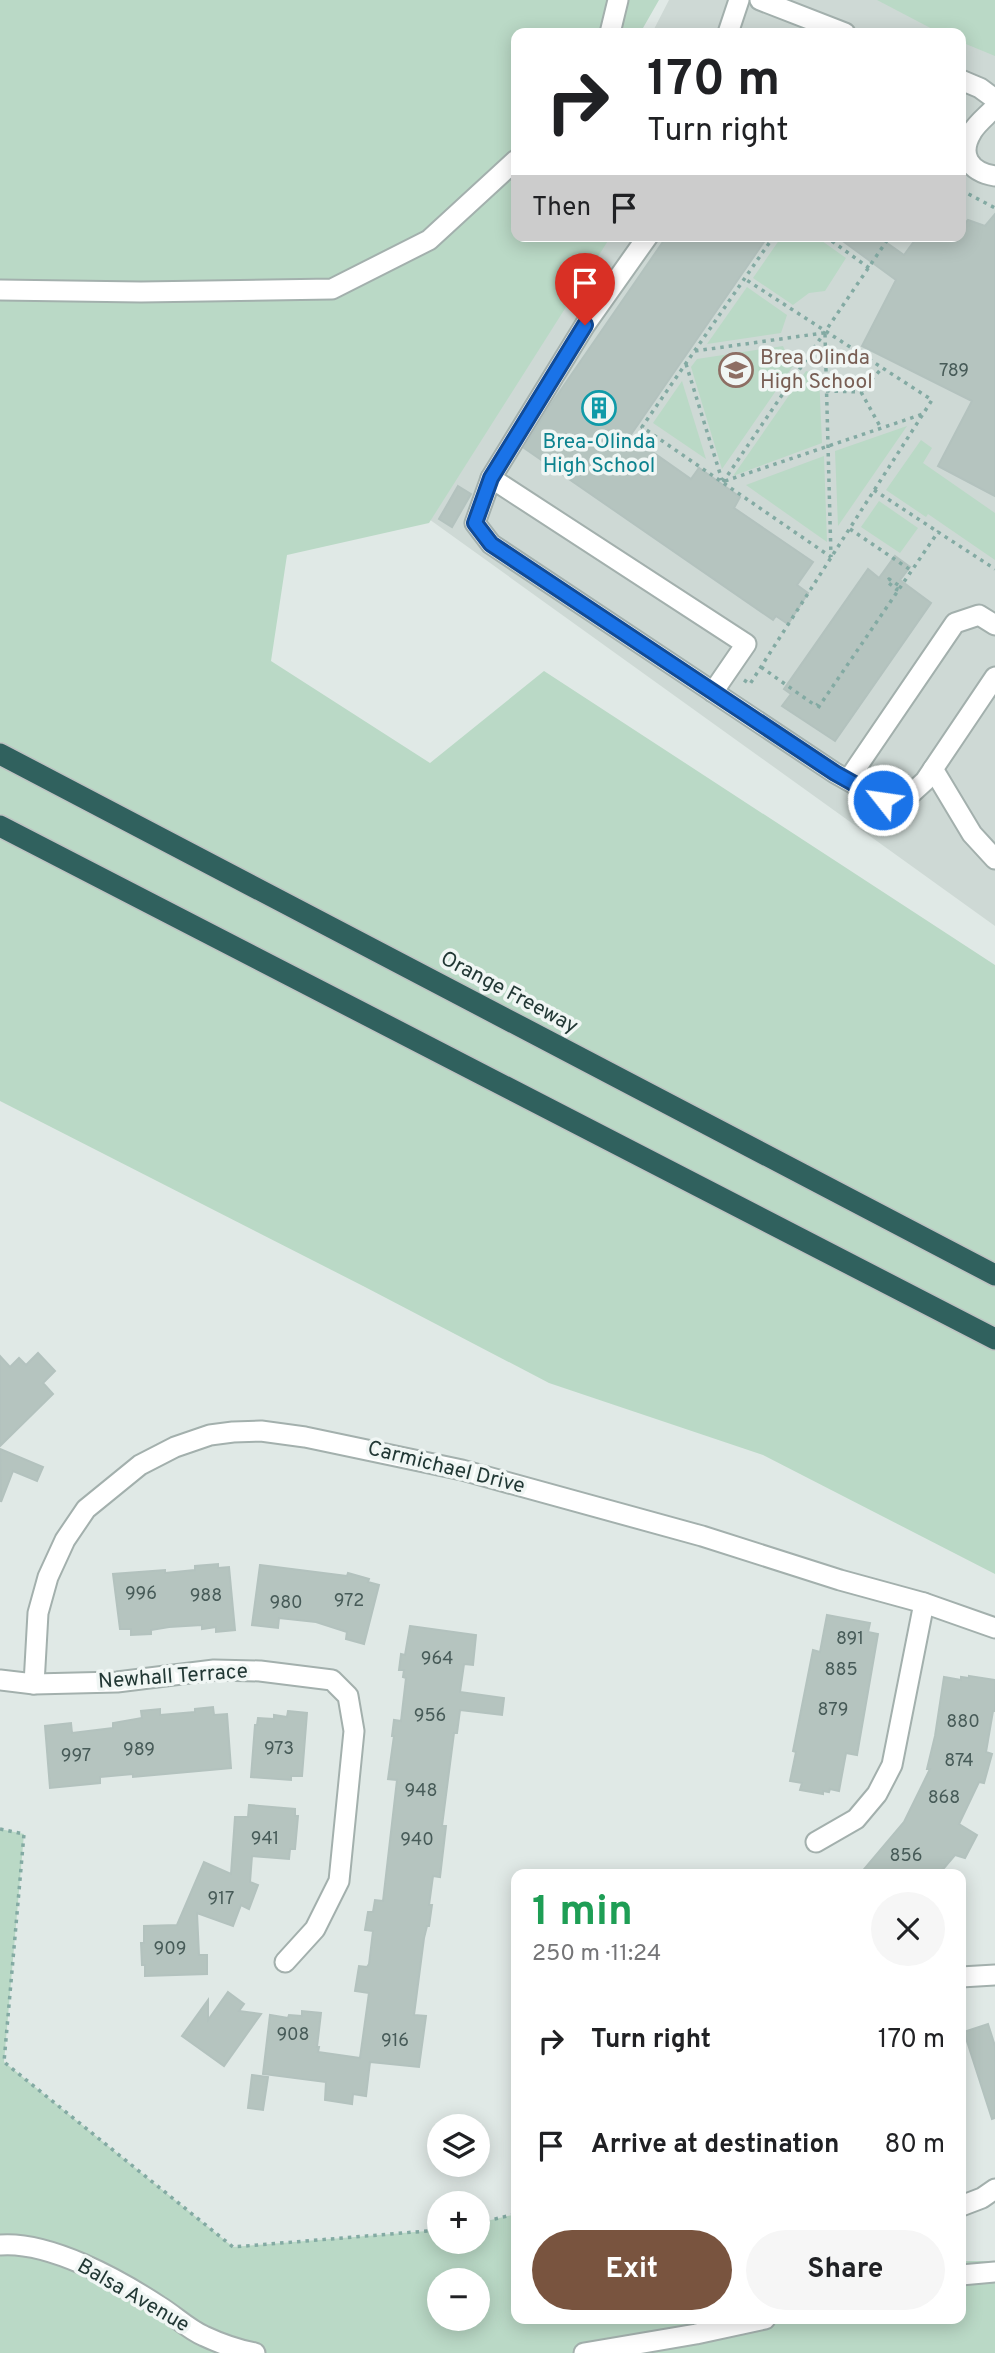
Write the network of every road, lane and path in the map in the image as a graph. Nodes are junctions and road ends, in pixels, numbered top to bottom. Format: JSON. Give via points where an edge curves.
{"nodes":[{"id":1,"x":618,"y":0,"type":"edge"},
{"id":2,"x":739,"y":0,"type":"edge"},
{"id":3,"x":760,"y":0,"type":"edge"},
{"id":4,"x":611,"y":28,"type":"edge"},
{"id":5,"x":730,"y":28,"type":"edge"},
{"id":6,"x":832,"y":28,"type":"edge"},
{"id":7,"x":966,"y":82,"type":"edge"},
{"id":8,"x":995,"y":99,"type":"edge"},
{"id":9,"x":995,"y":107,"type":"edge"},
{"id":10,"x":966,"y":135,"type":"edge"},
{"id":11,"x":966,"y":156,"type":"edge"},
{"id":12,"x":511,"y":165,"type":"edge"},
{"id":13,"x":995,"y":176,"type":"edge"},
{"id":14,"x":966,"y":193,"type":"edge"},
{"id":15,"x":995,"y":208,"type":"edge"},
{"id":16,"x":644,"y":242,"type":"edge"},
{"id":17,"x":770,"y":242,"type":"edge"},
{"id":18,"x":833,"y":242,"type":"edge"},
{"id":19,"x":886,"y":242,"type":"edge"},
{"id":20,"x":869,"y":268,"type":"junction"},
{"id":21,"x":745,"y":279,"type":"junction"},
{"id":22,"x":0,"y":290,"type":"edge"},
{"id":23,"x":825,"y":332,"type":"junction"},
{"id":24,"x":695,"y":351,"type":"junction"},
{"id":25,"x":686,"y":364,"type":"junction"},
{"id":26,"x":882,"y":368,"type":"junction"},
{"id":27,"x":826,"y":391,"type":"junction"},
{"id":28,"x":861,"y":392,"type":"junction"},
{"id":29,"x":923,"y":414,"type":"junction"},
{"id":30,"x":881,"y":428,"type":"junction"},
{"id":31,"x":828,"y":446,"type":"junction"},
{"id":32,"x":491,"y":478,"type":"junction"},
{"id":33,"x":723,"y":482,"type":"junction"},
{"id":34,"x":874,"y":490,"type":"junction"},
{"id":35,"x":850,"y":529,"type":"junction"},
{"id":36,"x":938,"y":532,"type":"junction"},
{"id":37,"x":831,"y":557,"type":"junction"},
{"id":38,"x":995,"y":569,"type":"edge"},
{"id":39,"x":912,"y":570,"type":"junction"},
{"id":40,"x":901,"y":587,"type":"junction"},
{"id":41,"x":995,"y":625,"type":"edge"},
{"id":42,"x":761,"y":667,"type":"junction"},
{"id":43,"x":995,"y":677,"type":"edge"},
{"id":44,"x":742,"y":678,"type":"dead end"},
{"id":45,"x":713,"y":692,"type":"junction"},
{"id":46,"x":818,"y":708,"type":"dead end"},
{"id":47,"x":0,"y":754,"type":"edge"},
{"id":48,"x":933,"y":769,"type":"junction"},
{"id":49,"x":848,"y":780,"type":"junction"},
{"id":50,"x":0,"y":826,"type":"edge"},
{"id":51,"x":995,"y":859,"type":"edge"},
{"id":52,"x":995,"y":1275,"type":"edge"},
{"id":53,"x":995,"y":1339,"type":"edge"},
{"id":54,"x":924,"y":1603,"type":"junction"},
{"id":55,"x":995,"y":1628,"type":"edge"},
{"id":56,"x":0,"y":1680,"type":"edge"},
{"id":57,"x":34,"y":1684,"type":"junction"},
{"id":58,"x":0,"y":1829,"type":"edge"},
{"id":59,"x":816,"y":1842,"type":"dead end"},
{"id":60,"x":285,"y":1962,"type":"dead end"},
{"id":61,"x":995,"y":1975,"type":"edge"},
{"id":62,"x":966,"y":1977,"type":"edge"},
{"id":63,"x":995,"y":2189,"type":"edge"},
{"id":64,"x":966,"y":2204,"type":"edge"},
{"id":65,"x":511,"y":2215,"type":"edge"},
{"id":66,"x":490,"y":2220,"type":"edge"},
{"id":67,"x":427,"y":2231,"type":"edge"},
{"id":68,"x":5,"y":2244,"type":"edge"},
{"id":69,"x":995,"y":2272,"type":"edge"},
{"id":70,"x":966,"y":2275,"type":"edge"},
{"id":71,"x":742,"y":2324,"type":"edge"},
{"id":72,"x":255,"y":2353,"type":"edge"},
{"id":73,"x":584,"y":2353,"type":"edge"}],
"edges":[{"from":1,"to":4,"type":"street"},
{"from":2,"to":5,"type":"street"},
{"from":3,"to":6,"type":"street"},
{"from":7,"to":8,"type":"street"},
{"from":9,"to":10,"type":"street"},
{"from":11,"to":13,"type":"street","via":[[982,174]]},
{"from":12,"to":22,"type":"street","via":[[429,240],[332,289]]},
{"from":14,"to":15,"type":"path"},
{"from":16,"to":32,"type":"street","via":[[585,325]]},
{"from":17,"to":21,"type":"path"},
{"from":18,"to":20,"type":"path"},
{"from":19,"to":20,"type":"path"},
{"from":20,"to":23,"type":"path"},
{"from":21,"to":23,"type":"path"},
{"from":21,"to":24,"type":"path"},
{"from":23,"to":24,"type":"path"},
{"from":23,"to":26,"type":"path"},
{"from":23,"to":27,"type":"path"},
{"from":23,"to":33,"type":"path"},
{"from":24,"to":25,"type":"path"},
{"from":25,"to":33,"type":"path"},
{"from":25,"to":33,"type":"path","via":[[642,427]]},
{"from":26,"to":28,"type":"path"},
{"from":26,"to":29,"type":"path","via":[[932,400]]},
{"from":27,"to":28,"type":"path"},
{"from":27,"to":31,"type":"path"},
{"from":28,"to":30,"type":"path"},
{"from":29,"to":30,"type":"path"},
{"from":29,"to":34,"type":"path"},
{"from":30,"to":31,"type":"path"},
{"from":31,"to":33,"type":"path"},
{"from":31,"to":37,"type":"path"},
{"from":32,"to":45,"type":"street","via":[[475,523],[491,544]]},
{"from":32,"to":45,"type":"street","via":[[746,644]]},
{"from":33,"to":37,"type":"path"},
{"from":34,"to":35,"type":"path"},
{"from":34,"to":36,"type":"path"},
{"from":35,"to":37,"type":"path"},
{"from":35,"to":39,"type":"path"},
{"from":36,"to":38,"type":"path"},
{"from":36,"to":39,"type":"path"},
{"from":37,"to":42,"type":"path"},
{"from":39,"to":40,"type":"path"},
{"from":40,"to":42,"type":"path","via":[[889,579],[897,589],[816,706]]},
{"from":40,"to":46,"type":"path"},
{"from":41,"to":49,"type":"street","via":[[979,614],[955,623]]},
{"from":42,"to":44,"type":"path","via":[[750,684]]},
{"from":43,"to":48,"type":"street"},
{"from":45,"to":49,"type":"street"},
{"from":47,"to":52,"type":"highway","name":"Orange Freeway"},
{"from":48,"to":49,"type":"street","via":[[903,801],[883,800]]},
{"from":48,"to":51,"type":"street","via":[[972,834]]},
{"from":50,"to":53,"type":"highway"},
{"from":54,"to":55,"type":"street","name":"Carmichael Drive"},
{"from":54,"to":57,"type":"street","name":"Carmichael Drive","via":[[462,1470],[305,1437],[233,1432],[175,1447],[140,1465],[86,1509],[48,1577],[38,1613]]},
{"from":54,"to":59,"type":"street","via":[[892,1765],[877,1794],[856,1819]]},
{"from":56,"to":57,"type":"street","name":"Newhall Terrace"},
{"from":57,"to":60,"type":"street","name":"Newhall Terrace","via":[[117,1682],[214,1670],[260,1671],[332,1680],[348,1696],[354,1731],[339,1881],[315,1929]]},
{"from":58,"to":67,"type":"path","via":[[24,1835],[4,2062],[233,2247]]},
{"from":61,"to":62,"type":"street"},
{"from":63,"to":64,"type":"street"},
{"from":65,"to":66,"type":"path"},
{"from":68,"to":72,"type":"street","name":"Balsa Avenue","via":[[65,2256],[158,2305],[202,2336]]},
{"from":69,"to":70,"type":"street"},
{"from":71,"to":73,"type":"street"}]}
